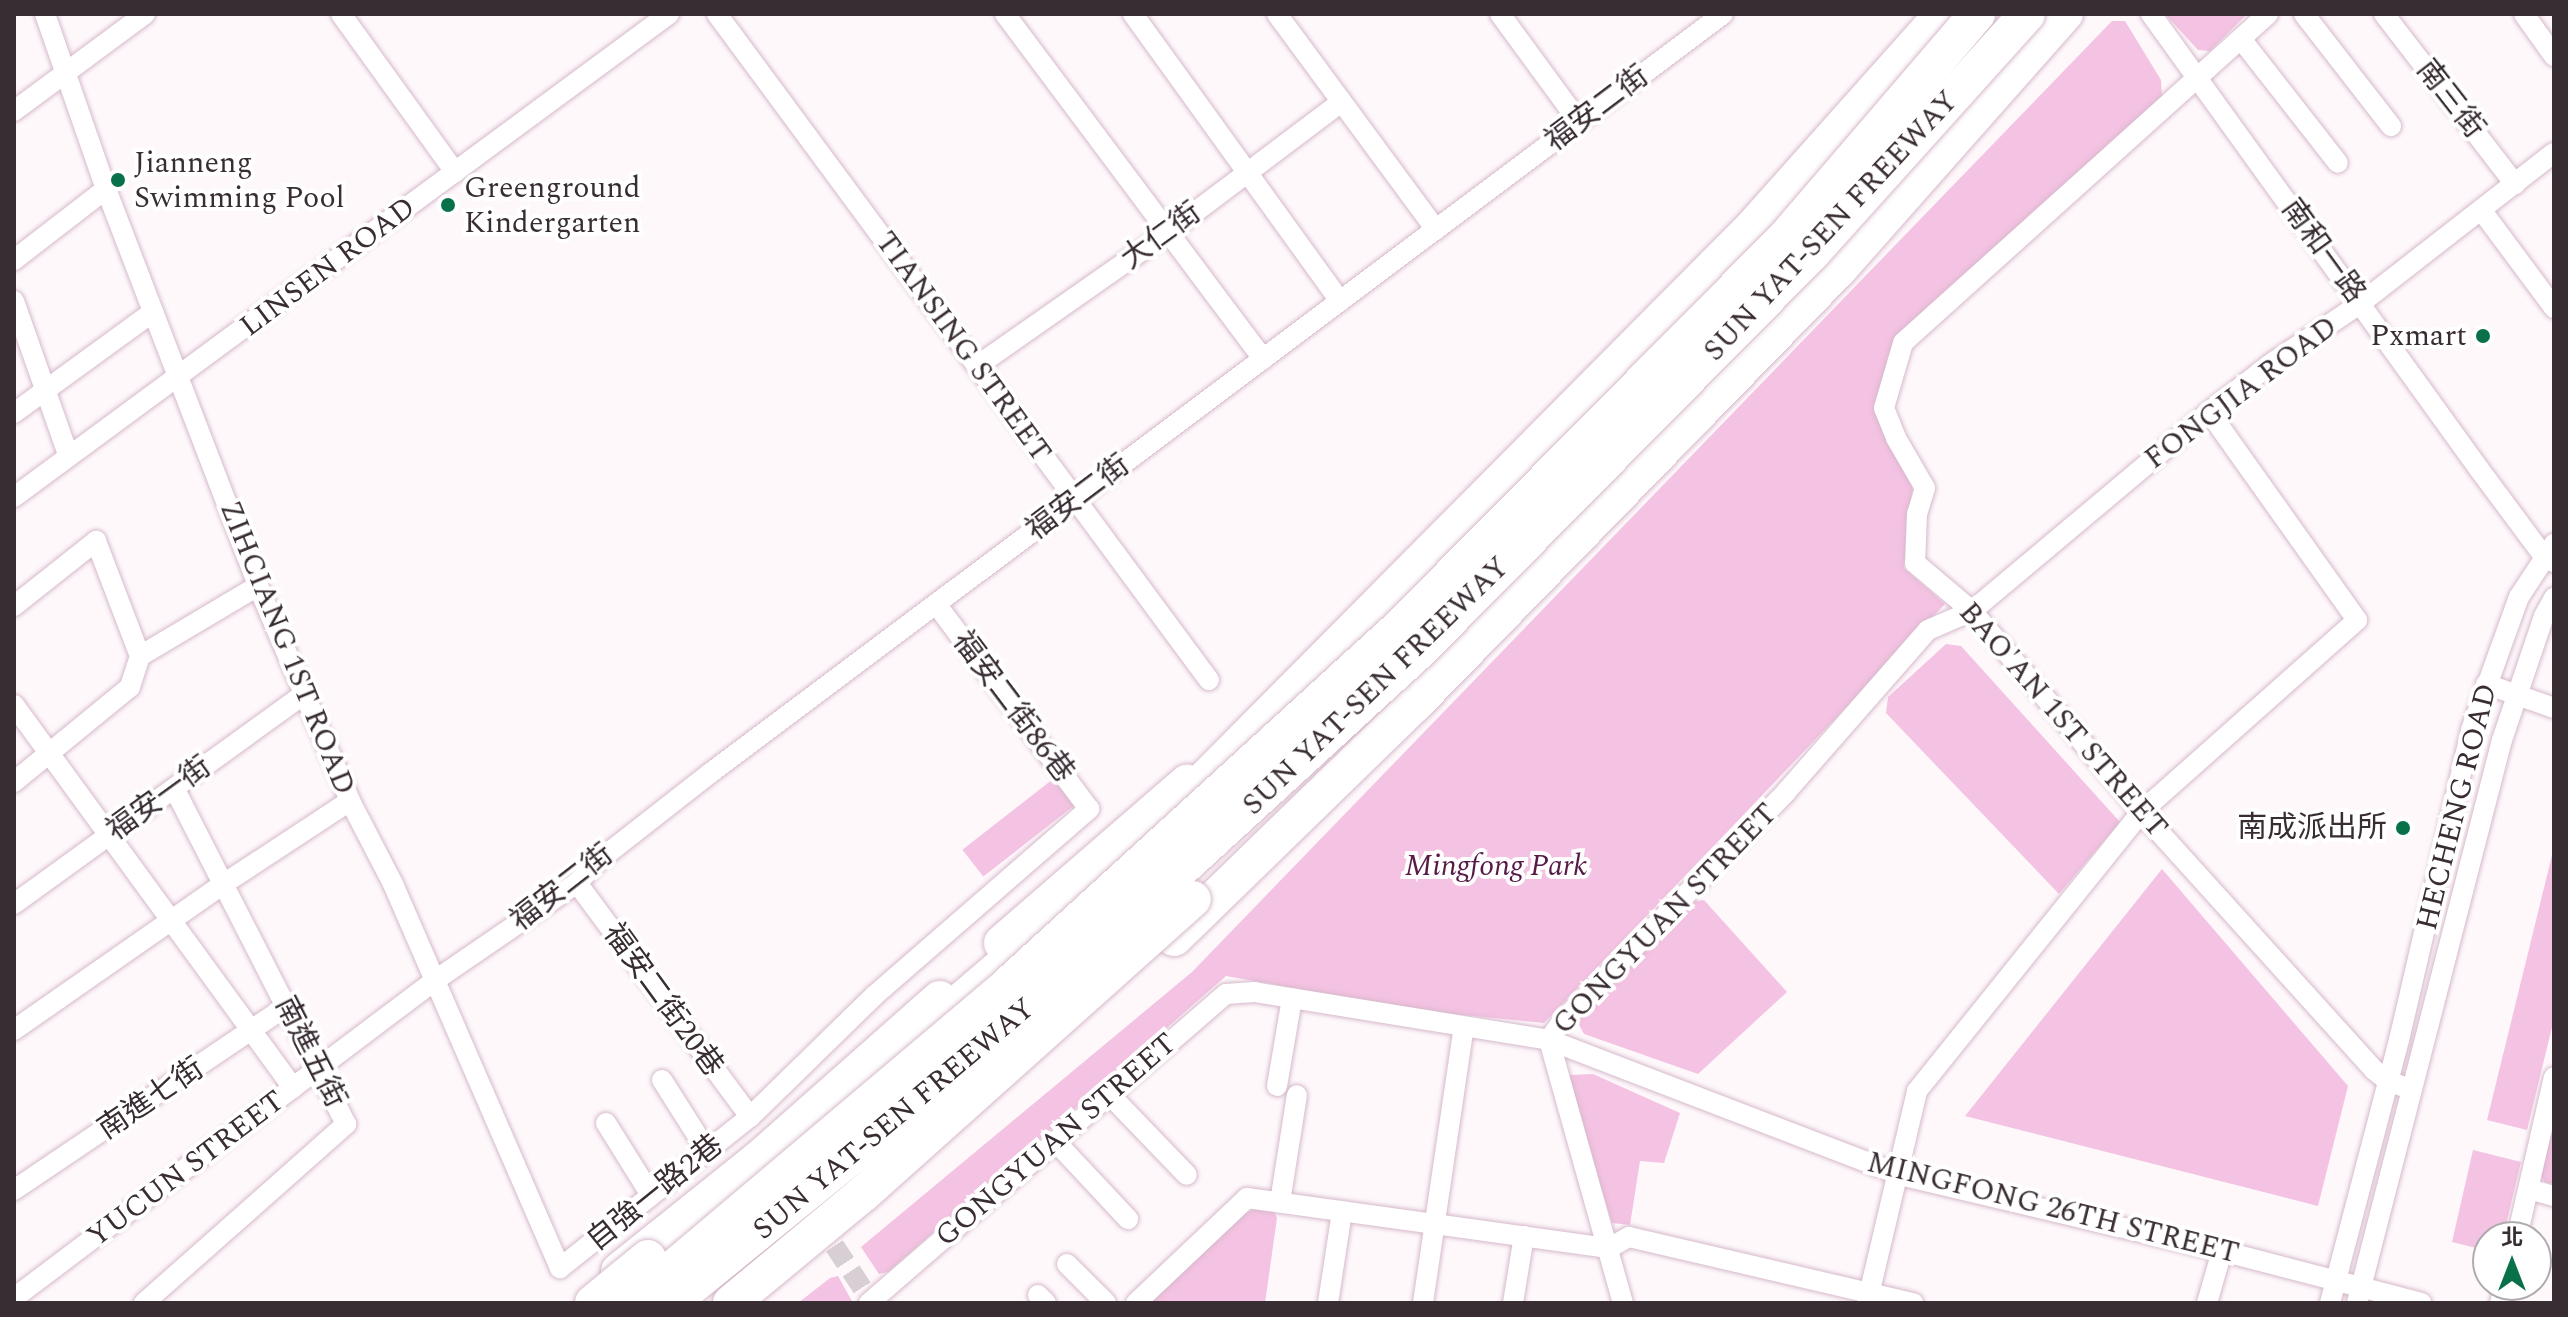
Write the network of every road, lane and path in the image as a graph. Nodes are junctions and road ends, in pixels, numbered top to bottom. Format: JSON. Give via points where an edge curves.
{"nodes":[{"id":1,"x":45,"y":14,"type":"edge"},
{"id":2,"x":145,"y":14,"type":"edge"},
{"id":3,"x":341,"y":14,"type":"edge"},
{"id":4,"x":669,"y":14,"type":"edge"},
{"id":5,"x":717,"y":14,"type":"edge"},
{"id":6,"x":1005,"y":14,"type":"edge"},
{"id":7,"x":1133,"y":14,"type":"edge"},
{"id":8,"x":1277,"y":14,"type":"edge"},
{"id":9,"x":1500,"y":14,"type":"edge"},
{"id":10,"x":1723,"y":14,"type":"edge"},
{"id":11,"x":1935,"y":14,"type":"edge"},
{"id":12,"x":1943,"y":14,"type":"edge"},
{"id":13,"x":1977,"y":14,"type":"edge"},
{"id":14,"x":2027,"y":14,"type":"edge"},
{"id":15,"x":2056,"y":14,"type":"edge"},
{"id":16,"x":2065,"y":14,"type":"edge"},
{"id":17,"x":2151,"y":14,"type":"edge"},
{"id":18,"x":2268,"y":14,"type":"edge"},
{"id":19,"x":2304,"y":14,"type":"edge"},
{"id":20,"x":2384,"y":14,"type":"edge"},
{"id":21,"x":2524,"y":14,"type":"edge"},
{"id":22,"x":2241,"y":39,"type":"junction"},
{"id":23,"x":2554,"y":56,"type":"edge"},
{"id":24,"x":65,"y":74,"type":"junction"},
{"id":25,"x":2198,"y":80,"type":"junction"},
{"id":26,"x":1341,"y":102,"type":"junction"},
{"id":27,"x":14,"y":111,"type":"edge"},
{"id":28,"x":1579,"y":122,"type":"junction"},
{"id":29,"x":2391,"y":126,"type":"dead end"},
{"id":30,"x":2554,"y":153,"type":"edge"},
{"id":31,"x":2338,"y":163,"type":"dead end"},
{"id":32,"x":455,"y":172,"type":"junction"},
{"id":33,"x":1249,"y":173,"type":"junction"},
{"id":34,"x":2515,"y":184,"type":"junction"},
{"id":35,"x":106,"y":189,"type":"junction"},
{"id":36,"x":2482,"y":211,"type":"junction"},
{"id":37,"x":1752,"y":228,"type":"junction"},
{"id":38,"x":1436,"y":230,"type":"junction"},
{"id":39,"x":1170,"y":231,"type":"junction"},
{"id":40,"x":14,"y":260,"type":"edge"},
{"id":41,"x":1839,"y":269,"type":"junction"},
{"id":42,"x":14,"y":301,"type":"edge"},
{"id":43,"x":1340,"y":301,"type":"junction"},
{"id":44,"x":2361,"y":303,"type":"junction"},
{"id":45,"x":2554,"y":308,"type":"edge"},
{"id":46,"x":153,"y":312,"type":"junction"},
{"id":47,"x":1263,"y":359,"type":"junction"},
{"id":48,"x":977,"y":366,"type":"junction"},
{"id":49,"x":179,"y":377,"type":"junction"},
{"id":50,"x":45,"y":387,"type":"junction"},
{"id":51,"x":2209,"y":412,"type":"junction"},
{"id":52,"x":14,"y":413,"type":"edge"},
{"id":53,"x":69,"y":457,"type":"junction"},
{"id":54,"x":14,"y":497,"type":"edge"},
{"id":55,"x":1076,"y":500,"type":"junction"},
{"id":56,"x":2551,"y":555,"type":"edge"},
{"id":57,"x":258,"y":586,"type":"junction"},
{"id":58,"x":2554,"y":598,"type":"edge"},
{"id":59,"x":936,"y":604,"type":"junction"},
{"id":60,"x":14,"y":606,"type":"edge"},
{"id":61,"x":1972,"y":611,"type":"junction"},
{"id":62,"x":1490,"y":626,"type":"junction"},
{"id":63,"x":140,"y":656,"type":"junction"},
{"id":64,"x":1209,"y":680,"type":"dead end"},
{"id":65,"x":2486,"y":684,"type":"junction"},
{"id":66,"x":304,"y":694,"type":"junction"},
{"id":67,"x":2516,"y":697,"type":"junction"},
{"id":68,"x":14,"y":705,"type":"edge"},
{"id":69,"x":1275,"y":708,"type":"junction"},
{"id":70,"x":2554,"y":708,"type":"edge"},
{"id":71,"x":49,"y":753,"type":"junction"},
{"id":72,"x":14,"y":782,"type":"edge"},
{"id":73,"x":174,"y":788,"type":"junction"},
{"id":74,"x":350,"y":801,"type":"junction"},
{"id":75,"x":1089,"y":809,"type":"joint"},
{"id":76,"x":2141,"y":812,"type":"junction"},
{"id":77,"x":109,"y":835,"type":"junction"},
{"id":78,"x":225,"y":883,"type":"junction"},
{"id":79,"x":577,"y":883,"type":"junction"},
{"id":80,"x":14,"y":904,"type":"edge"},
{"id":81,"x":171,"y":921,"type":"junction"},
{"id":82,"x":434,"y":981,"type":"junction"},
{"id":83,"x":1292,"y":998,"type":"junction"},
{"id":84,"x":287,"y":1006,"type":"junction"},
{"id":85,"x":1464,"y":1027,"type":"junction"},
{"id":86,"x":14,"y":1030,"type":"edge"},
{"id":87,"x":252,"y":1031,"type":"junction"},
{"id":88,"x":1549,"y":1040,"type":"junction"},
{"id":89,"x":319,"y":1069,"type":"junction"},
{"id":90,"x":2554,"y":1077,"type":"edge"},
{"id":91,"x":662,"y":1080,"type":"dead end"},
{"id":92,"x":2388,"y":1081,"type":"junction"},
{"id":93,"x":1277,"y":1086,"type":"dead end"},
{"id":94,"x":293,"y":1088,"type":"junction"},
{"id":95,"x":2410,"y":1089,"type":"junction"},
{"id":96,"x":1109,"y":1094,"type":"junction"},
{"id":97,"x":1297,"y":1095,"type":"dead end"},
{"id":98,"x":750,"y":1117,"type":"junction"},
{"id":99,"x":606,"y":1123,"type":"dead end"},
{"id":100,"x":1055,"y":1141,"type":"junction"},
{"id":101,"x":707,"y":1151,"type":"junction"},
{"id":102,"x":1187,"y":1175,"type":"dead end"},
{"id":103,"x":1900,"y":1175,"type":"junction"},
{"id":104,"x":2529,"y":1189,"type":"junction"},
{"id":105,"x":14,"y":1190,"type":"edge"},
{"id":106,"x":651,"y":1195,"type":"junction"},
{"id":107,"x":2554,"y":1196,"type":"edge"},
{"id":108,"x":1280,"y":1202,"type":"junction"},
{"id":109,"x":1342,"y":1211,"type":"junction"},
{"id":110,"x":1128,"y":1219,"type":"dead end"},
{"id":111,"x":2521,"y":1221,"type":"edge"},
{"id":112,"x":1435,"y":1224,"type":"junction"},
{"id":113,"x":1524,"y":1236,"type":"junction"},
{"id":114,"x":1609,"y":1248,"type":"junction"},
{"id":115,"x":2222,"y":1251,"type":"junction"},
{"id":116,"x":1067,"y":1264,"type":"dead end"},
{"id":117,"x":560,"y":1268,"type":"joint"},
{"id":118,"x":2336,"y":1281,"type":"junction"},
{"id":119,"x":2359,"y":1295,"type":"edge"},
{"id":120,"x":14,"y":1298,"type":"edge"},
{"id":121,"x":1868,"y":1298,"type":"edge"},
{"id":122,"x":871,"y":1302,"type":"edge"},
{"id":123,"x":144,"y":1303,"type":"edge"},
{"id":124,"x":581,"y":1303,"type":"edge"},
{"id":125,"x":593,"y":1303,"type":"edge"},
{"id":126,"x":632,"y":1303,"type":"edge"},
{"id":127,"x":671,"y":1303,"type":"edge"},
{"id":128,"x":731,"y":1303,"type":"edge"},
{"id":129,"x":748,"y":1303,"type":"edge"},
{"id":130,"x":1106,"y":1303,"type":"edge"},
{"id":131,"x":1136,"y":1303,"type":"edge"},
{"id":132,"x":1328,"y":1303,"type":"edge"},
{"id":133,"x":1423,"y":1303,"type":"edge"},
{"id":134,"x":1513,"y":1303,"type":"edge"},
{"id":135,"x":1623,"y":1303,"type":"edge"},
{"id":136,"x":1913,"y":1303,"type":"edge"},
{"id":137,"x":2207,"y":1303,"type":"edge"},
{"id":138,"x":2330,"y":1303,"type":"edge"},
{"id":139,"x":2421,"y":1303,"type":"edge"}],
"edges":[{"from":1,"to":24,"type":"street","name":"ZIHCIANG 1ST ROAD"},
{"from":2,"to":24,"type":"street"},
{"from":3,"to":32,"type":"street"},
{"from":4,"to":32,"type":"street","name":"LINSEN ROAD"},
{"from":5,"to":48,"type":"street","name":"TIANSING STREET"},
{"from":6,"to":39,"type":"street"},
{"from":7,"to":33,"type":"street"},
{"from":8,"to":26,"type":"street"},
{"from":9,"to":28,"type":"street"},
{"from":10,"to":28,"type":"street","name":"福安二街"},
{"from":11,"to":37,"type":"highway"},
{"from":12,"to":37,"type":"highway"},
{"from":13,"to":126,"type":"highway","name":"SUN YAT-SEN FREEWAY","bridge":true,"via":[[1785,238],[1400,627],[1009,984]]},
{"from":14,"to":127,"type":"highway","name":"SUN YAT-SEN FREEWAY","bridge":true,"via":[[1812,253],[1419,651],[998,1037]]},
{"from":15,"to":41,"type":"highway"},
{"from":16,"to":41,"type":"highway"},
{"from":17,"to":25,"type":"street","name":"南和一路"},
{"from":18,"to":22,"type":"street","name":"BAO'AN 1ST STREET"},
{"from":19,"to":29,"type":"street"},
{"from":20,"to":34,"type":"street","name":"南三街"},
{"from":21,"to":23,"type":"street"},
{"from":22,"to":25,"type":"street","name":"BAO'AN 1ST STREET"},
{"from":22,"to":31,"type":"street"},
{"from":24,"to":27,"type":"street"},
{"from":24,"to":35,"type":"street","name":"ZIHCIANG 1ST ROAD"},
{"from":25,"to":44,"type":"street","name":"南和一路"},
{"from":25,"to":61,"type":"street","name":"BAO'AN 1ST STREET","via":[[1903,343],[1884,408],[1925,488],[1917,514],[1915,563]]},
{"from":26,"to":33,"type":"street","name":"大仁街"},
{"from":26,"to":38,"type":"street"},
{"from":28,"to":38,"type":"street","name":"福安二街"},
{"from":30,"to":34,"type":"street","name":"FONGJIA ROAD"},
{"from":32,"to":49,"type":"street","name":"LINSEN ROAD"},
{"from":33,"to":39,"type":"street","name":"大仁街"},
{"from":33,"to":43,"type":"street"},
{"from":34,"to":36,"type":"street","name":"FONGJIA ROAD"},
{"from":35,"to":40,"type":"street"},
{"from":35,"to":46,"type":"street","name":"ZIHCIANG 1ST ROAD"},
{"from":36,"to":44,"type":"street","name":"FONGJIA ROAD"},
{"from":36,"to":45,"type":"street"},
{"from":37,"to":69,"type":"highway"},
{"from":38,"to":43,"type":"street","name":"福安二街"},
{"from":39,"to":47,"type":"street"},
{"from":39,"to":48,"type":"street","name":"大仁街"},
{"from":41,"to":62,"type":"highway"},
{"from":42,"to":50,"type":"street"},
{"from":43,"to":47,"type":"street","name":"福安二街"},
{"from":44,"to":51,"type":"street","name":"FONGJIA ROAD"},
{"from":44,"to":56,"type":"street","name":"南和一路"},
{"from":46,"to":49,"type":"street","name":"ZIHCIANG 1ST ROAD"},
{"from":46,"to":50,"type":"street"},
{"from":47,"to":55,"type":"street","name":"福安二街"},
{"from":48,"to":55,"type":"street","name":"TIANSING STREET"},
{"from":49,"to":53,"type":"street","name":"LINSEN ROAD"},
{"from":49,"to":57,"type":"street","name":"ZIHCIANG 1ST ROAD"},
{"from":50,"to":52,"type":"street"},
{"from":50,"to":53,"type":"street"},
{"from":51,"to":61,"type":"street","name":"FONGJIA ROAD"},
{"from":51,"to":76,"type":"street","via":[[2357,620]]},
{"from":53,"to":54,"type":"street","name":"LINSEN ROAD"},
{"from":55,"to":59,"type":"street","name":"福安二街"},
{"from":55,"to":64,"type":"street","name":"TIANSING STREET"},
{"from":56,"to":65,"type":"street","name":"HECHENG ROAD","via":[[2519,597]]},
{"from":57,"to":63,"type":"street"},
{"from":57,"to":66,"type":"street","name":"ZIHCIANG 1ST ROAD"},
{"from":58,"to":67,"type":"street","name":"HECHENG ROAD"},
{"from":59,"to":75,"type":"street","name":"福安二街86巷"},
{"from":59,"to":79,"type":"street","name":"福安二街","via":[[598,861]]},
{"from":60,"to":63,"type":"street","via":[[96,541]]},
{"from":61,"to":76,"type":"street","name":"BAO'AN 1ST STREET"},
{"from":61,"to":88,"type":"street","name":"GONGYUAN STREET","via":[[1928,630],[1786,792]]},
{"from":62,"to":128,"type":"highway","bridge":true,"via":[[1390,707],[1193,899],[864,1193]]},
{"from":62,"to":129,"type":"highway","via":[[1233,884],[858,1218]]},
{"from":63,"to":71,"type":"street","via":[[130,687]]},
{"from":65,"to":67,"type":"street"},
{"from":65,"to":92,"type":"street","name":"HECHENG ROAD"},
{"from":66,"to":73,"type":"street","name":"福安一街"},
{"from":66,"to":74,"type":"street","name":"ZIHCIANG 1ST ROAD"},
{"from":67,"to":70,"type":"street"},
{"from":67,"to":95,"type":"street","name":"HECHENG ROAD"},
{"from":68,"to":71,"type":"street","name":"南進五街"},
{"from":69,"to":124,"type":"highway","via":[[760,1158]]},
{"from":69,"to":125,"type":"highway","bridge":true,"via":[[1066,912]]},
{"from":71,"to":72,"type":"street"},
{"from":71,"to":77,"type":"street","name":"南進五街"},
{"from":73,"to":77,"type":"street","name":"福安一街"},
{"from":73,"to":78,"type":"street","name":"南進五街"},
{"from":74,"to":78,"type":"street"},
{"from":74,"to":82,"type":"street","name":"ZIHCIANG 1ST ROAD"},
{"from":75,"to":98,"type":"street","name":"自強一路2巷","via":[[875,995]]},
{"from":76,"to":92,"type":"street","name":"BAO'AN 1ST STREET"},
{"from":76,"to":103,"type":"street","via":[[1917,1091]]},
{"from":77,"to":80,"type":"street","name":"福安一街"},
{"from":77,"to":81,"type":"street","name":"南進五街"},
{"from":78,"to":81,"type":"street"},
{"from":78,"to":84,"type":"street","name":"南進五街"},
{"from":79,"to":82,"type":"street","name":"福安二街"},
{"from":79,"to":98,"type":"street","name":"福安二街20巷"},
{"from":81,"to":86,"type":"street"},
{"from":81,"to":87,"type":"street","name":"南進五街"},
{"from":82,"to":89,"type":"street","name":"YUCUN STREET"},
{"from":82,"to":117,"type":"street","name":"ZIHCIANG 1ST ROAD"},
{"from":83,"to":85,"type":"street","name":"GONGYUAN STREET"},
{"from":83,"to":93,"type":"street"},
{"from":83,"to":96,"type":"street","name":"GONGYUAN STREET","via":[[1240,990],[1226,994]]},
{"from":84,"to":87,"type":"street","name":"南進七街"},
{"from":84,"to":89,"type":"street","name":"南進五街"},
{"from":85,"to":88,"type":"street","name":"GONGYUAN STREET"},
{"from":85,"to":112,"type":"street"},
{"from":87,"to":94,"type":"street","name":"南進五街"},
{"from":87,"to":105,"type":"street","name":"南進七街"},
{"from":88,"to":103,"type":"street","name":"MINGFONG 26TH STREET"},
{"from":88,"to":114,"type":"street"},
{"from":89,"to":94,"type":"street","name":"YUCUN STREET"},
{"from":89,"to":123,"type":"street","name":"南進五街","via":[[346,1124]]},
{"from":90,"to":104,"type":"street"},
{"from":91,"to":101,"type":"street"},
{"from":92,"to":95,"type":"street","name":"BAO'AN 1ST STREET"},
{"from":92,"to":118,"type":"street","name":"HECHENG ROAD"},
{"from":94,"to":120,"type":"street","name":"YUCUN STREET"},
{"from":95,"to":119,"type":"street","name":"HECHENG ROAD"},
{"from":96,"to":100,"type":"street","name":"GONGYUAN STREET"},
{"from":96,"to":102,"type":"street"},
{"from":97,"to":108,"type":"street"},
{"from":98,"to":101,"type":"street","name":"自強一路2巷"},
{"from":99,"to":106,"type":"street"},
{"from":100,"to":110,"type":"street"},
{"from":100,"to":122,"type":"street","name":"GONGYUAN STREET"},
{"from":101,"to":106,"type":"street","name":"自強一路2巷"},
{"from":103,"to":115,"type":"street","name":"MINGFONG 26TH STREET"},
{"from":103,"to":121,"type":"street"},
{"from":104,"to":107,"type":"street"},
{"from":104,"to":111,"type":"street"},
{"from":106,"to":117,"type":"street","name":"自強一路2巷"},
{"from":108,"to":109,"type":"street"},
{"from":108,"to":131,"type":"street","via":[[1240,1202]]},
{"from":109,"to":112,"type":"street"},
{"from":109,"to":132,"type":"street"},
{"from":112,"to":113,"type":"street"},
{"from":112,"to":133,"type":"street"},
{"from":113,"to":114,"type":"street"},
{"from":113,"to":134,"type":"street"},
{"from":114,"to":121,"type":"street","via":[[1629,1237]]},
{"from":114,"to":135,"type":"street"},
{"from":115,"to":118,"type":"street","name":"MINGFONG 26TH STREET"},
{"from":115,"to":137,"type":"street"},
{"from":116,"to":130,"type":"street"},
{"from":118,"to":119,"type":"street","name":"MINGFONG 26TH STREET"},
{"from":118,"to":138,"type":"street","name":"HECHENG ROAD"},
{"from":119,"to":139,"type":"street","name":"MINGFONG 26TH STREET"},
{"from":121,"to":136,"type":"street"}]}
